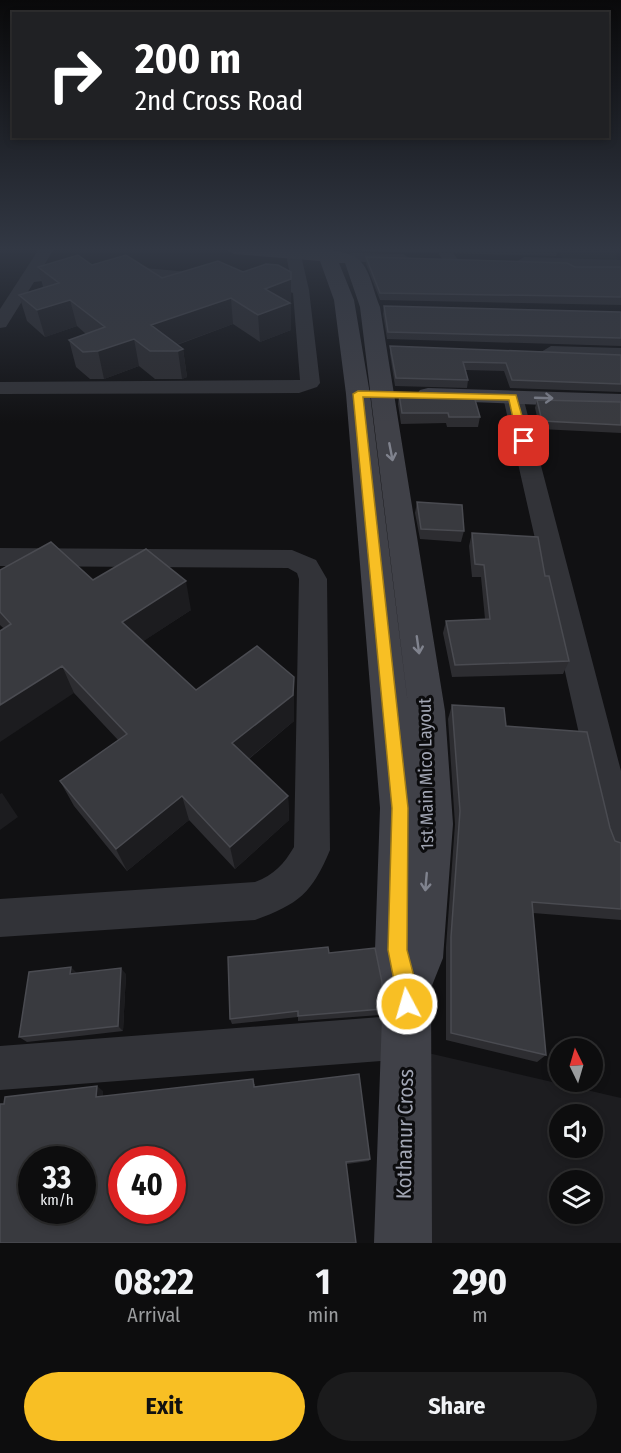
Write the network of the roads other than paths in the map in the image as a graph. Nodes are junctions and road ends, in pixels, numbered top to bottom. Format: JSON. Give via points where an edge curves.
{"nodes":[{"id":1,"x":10,"y":307,"type":"edge"},
{"id":2,"x":303,"y":307,"type":"edge"},
{"id":3,"x":346,"y":307,"type":"edge"},
{"id":4,"x":370,"y":307,"type":"joint"},
{"id":5,"x":394,"y":308,"type":"edge"},
{"id":6,"x":0,"y":323,"type":"edge"},
{"id":7,"x":375,"y":347,"type":"junction"},
{"id":8,"x":399,"y":348,"type":"edge"},
{"id":9,"x":527,"y":351,"type":"edge"},
{"id":10,"x":621,"y":354,"type":"edge"},
{"id":11,"x":0,"y":388,"type":"edge"},
{"id":12,"x":369,"y":395,"type":"junction"},
{"id":13,"x":513,"y":397,"type":"junction"},
{"id":14,"x":621,"y":401,"type":"edge"},
{"id":15,"x":0,"y":557,"type":"edge"},
{"id":16,"x":621,"y":840,"type":"edge"},
{"id":17,"x":0,"y":918,"type":"edge"},
{"id":18,"x":407,"y":1012,"type":"junction"},
{"id":19,"x":0,"y":1068,"type":"edge"},
{"id":20,"x":403,"y":1243,"type":"edge"}],
"edges":[{"from":1,"to":6,"type":"street"},
{"from":2,"to":11,"type":"street","via":[[311,379],[308,385]]},
{"from":3,"to":12,"type":"street","name":"1st Main Mico Layout"},
{"from":4,"to":5,"type":"street"},
{"from":4,"to":7,"type":"street","name":"1st Main Mico Layout"},
{"from":7,"to":8,"type":"street"},
{"from":7,"to":12,"type":"street","name":"1st Main Mico Layout"},
{"from":9,"to":10,"type":"street"},
{"from":12,"to":13,"type":"street"},
{"from":12,"to":18,"type":"street","name":"1st Main Mico Layout","via":[[393,463],[427,711],[432,824],[420,958]]},
{"from":13,"to":14,"type":"street","one_way":true},
{"from":13,"to":16,"type":"street"},
{"from":15,"to":17,"type":"street","via":[[292,559],[307,567],[313,579],[312,850],[300,874],[285,891],[255,901]]},
{"from":18,"to":19,"type":"street"},
{"from":18,"to":20,"type":"street","name":"Kothanur Cross"}]}
